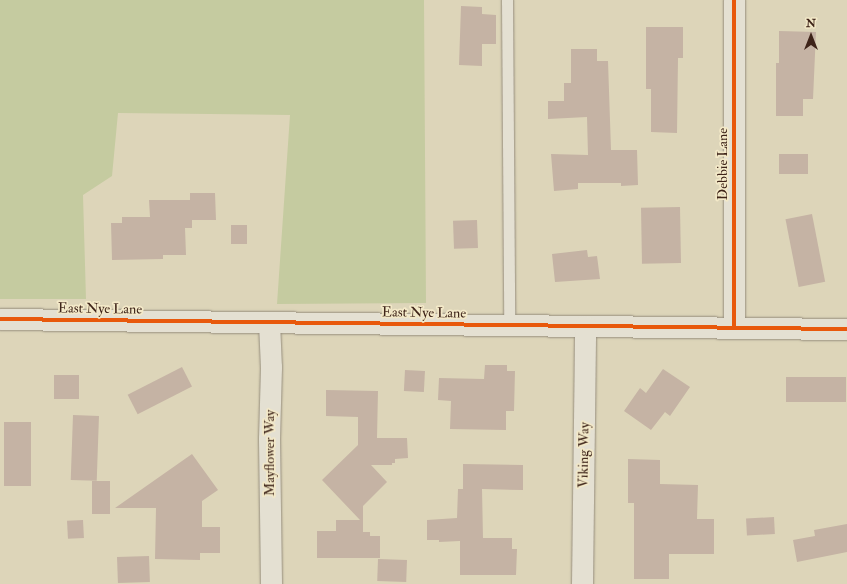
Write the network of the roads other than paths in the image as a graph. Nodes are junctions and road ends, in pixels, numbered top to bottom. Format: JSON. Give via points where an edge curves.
{"nodes":[{"id":1,"x":507,"y":0,"type":"edge"},
{"id":2,"x":734,"y":0,"type":"edge"},
{"id":3,"x":0,"y":319,"type":"edge"},
{"id":4,"x":269,"y":322,"type":"junction"},
{"id":5,"x":509,"y":325,"type":"junction"},
{"id":6,"x":585,"y":326,"type":"junction"},
{"id":7,"x":734,"y":328,"type":"junction"},
{"id":8,"x":847,"y":329,"type":"edge"},
{"id":9,"x":271,"y":584,"type":"edge"},
{"id":10,"x":582,"y":584,"type":"edge"}],
"edges":[{"from":1,"to":5,"type":"lane"},
{"from":2,"to":7,"type":"street","name":"Debbie Lane"},
{"from":3,"to":4,"type":"street","name":"East Nye Lane"},
{"from":4,"to":5,"type":"street","name":"East Nye Lane"},
{"from":4,"to":9,"type":"street","name":"Mayflower Way"},
{"from":5,"to":6,"type":"street","name":"East Nye Lane"},
{"from":6,"to":7,"type":"street","name":"East Nye Lane"},
{"from":6,"to":10,"type":"street","name":"Viking Way"},
{"from":7,"to":8,"type":"street","name":"East Nye Lane"}]}
